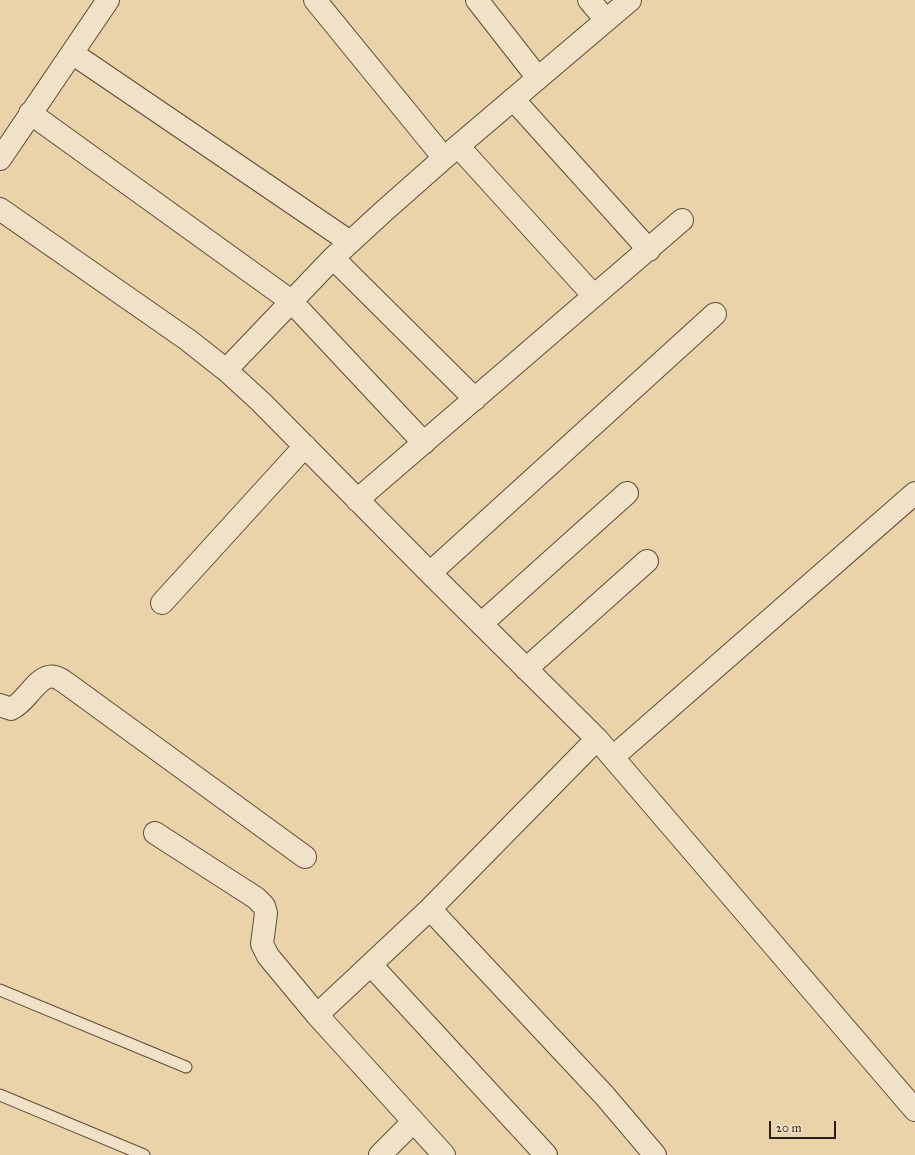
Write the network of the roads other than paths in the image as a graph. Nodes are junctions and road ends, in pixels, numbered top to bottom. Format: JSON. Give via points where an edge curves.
{"nodes":[{"id":1,"x":108,"y":0,"type":"edge"},
{"id":2,"x":314,"y":0,"type":"edge"},
{"id":3,"x":477,"y":0,"type":"edge"},
{"id":4,"x":589,"y":0,"type":"edge"},
{"id":5,"x":630,"y":0,"type":"edge"},
{"id":6,"x":606,"y":20,"type":"junction"},
{"id":7,"x":72,"y":53,"type":"junction"},
{"id":8,"x":538,"y":78,"type":"junction"},
{"id":9,"x":513,"y":99,"type":"junction"},
{"id":10,"x":30,"y":113,"type":"junction"},
{"id":11,"x":451,"y":152,"type":"junction"},
{"id":12,"x":0,"y":158,"type":"edge"},
{"id":13,"x":0,"y":209,"type":"edge"},
{"id":14,"x":682,"y":220,"type":"dead end"},
{"id":15,"x":350,"y":242,"type":"junction"},
{"id":16,"x":649,"y":250,"type":"junction"},
{"id":17,"x":333,"y":258,"type":"junction"},
{"id":18,"x":594,"y":296,"type":"junction"},
{"id":19,"x":291,"y":301,"type":"junction"},
{"id":20,"x":715,"y":314,"type":"dead end"},
{"id":21,"x":226,"y":370,"type":"junction"},
{"id":22,"x":475,"y":399,"type":"junction"},
{"id":23,"x":424,"y":442,"type":"junction"},
{"id":24,"x":305,"y":446,"type":"junction"},
{"id":25,"x":627,"y":493,"type":"dead end"},
{"id":26,"x":915,"y":493,"type":"edge"},
{"id":27,"x":357,"y":500,"type":"junction"},
{"id":28,"x":647,"y":561,"type":"dead end"},
{"id":29,"x":430,"y":573,"type":"junction"},
{"id":30,"x":162,"y":603,"type":"dead end"},
{"id":31,"x":481,"y":624,"type":"junction"},
{"id":32,"x":526,"y":669,"type":"junction"},
{"id":33,"x":0,"y":705,"type":"edge"},
{"id":34,"x":597,"y":739,"type":"junction"},
{"id":35,"x":613,"y":757,"type":"junction"},
{"id":36,"x":155,"y":833,"type":"dead end"},
{"id":37,"x":305,"y":857,"type":"dead end"},
{"id":38,"x":430,"y":909,"type":"junction"},
{"id":39,"x":371,"y":965,"type":"junction"},
{"id":40,"x":0,"y":990,"type":"edge"},
{"id":41,"x":317,"y":1015,"type":"junction"},
{"id":42,"x":186,"y":1067,"type":"dead end"},
{"id":43,"x":0,"y":1095,"type":"edge"},
{"id":44,"x":915,"y":1110,"type":"edge"},
{"id":45,"x":413,"y":1122,"type":"junction"},
{"id":46,"x":144,"y":1155,"type":"edge"},
{"id":47,"x":380,"y":1155,"type":"edge"},
{"id":48,"x":444,"y":1155,"type":"edge"},
{"id":49,"x":546,"y":1155,"type":"edge"},
{"id":50,"x":655,"y":1155,"type":"edge"}],
"edges":[{"from":1,"to":7,"type":"street"},
{"from":2,"to":11,"type":"street"},
{"from":3,"to":8,"type":"street"},
{"from":4,"to":6,"type":"street"},
{"from":5,"to":6,"type":"street"},
{"from":6,"to":8,"type":"street"},
{"from":7,"to":10,"type":"street"},
{"from":7,"to":15,"type":"street"},
{"from":8,"to":9,"type":"street"},
{"from":9,"to":11,"type":"street"},
{"from":9,"to":16,"type":"street"},
{"from":10,"to":12,"type":"street"},
{"from":10,"to":19,"type":"street"},
{"from":11,"to":15,"type":"street"},
{"from":11,"to":18,"type":"street"},
{"from":13,"to":21,"type":"street","via":[[188,340]]},
{"from":14,"to":16,"type":"street"},
{"from":15,"to":17,"type":"street"},
{"from":16,"to":18,"type":"street"},
{"from":17,"to":19,"type":"street"},
{"from":17,"to":22,"type":"street"},
{"from":18,"to":22,"type":"street"},
{"from":19,"to":21,"type":"street"},
{"from":19,"to":23,"type":"street"},
{"from":20,"to":29,"type":"street"},
{"from":21,"to":24,"type":"street"},
{"from":22,"to":23,"type":"street"},
{"from":23,"to":27,"type":"street"},
{"from":24,"to":27,"type":"street"},
{"from":24,"to":30,"type":"street"},
{"from":25,"to":31,"type":"street"},
{"from":26,"to":35,"type":"street"},
{"from":27,"to":29,"type":"street"},
{"from":28,"to":32,"type":"street"},
{"from":29,"to":31,"type":"street"},
{"from":31,"to":32,"type":"street"},
{"from":32,"to":34,"type":"street"},
{"from":33,"to":37,"type":"street","via":[[11,709],[17,706],[40,680],[47,676],[55,677]]},
{"from":34,"to":35,"type":"street"},
{"from":34,"to":38,"type":"street"},
{"from":35,"to":44,"type":"street"},
{"from":36,"to":41,"type":"street","via":[[256,898],[264,906],[266,913],[262,944],[276,966]]},
{"from":38,"to":39,"type":"street"},
{"from":38,"to":50,"type":"street","via":[[604,1095]]},
{"from":39,"to":41,"type":"street"},
{"from":39,"to":49,"type":"street"},
{"from":40,"to":42,"type":"lane"},
{"from":41,"to":45,"type":"street"},
{"from":43,"to":46,"type":"lane"},
{"from":45,"to":47,"type":"street"},
{"from":45,"to":48,"type":"street"}]}
